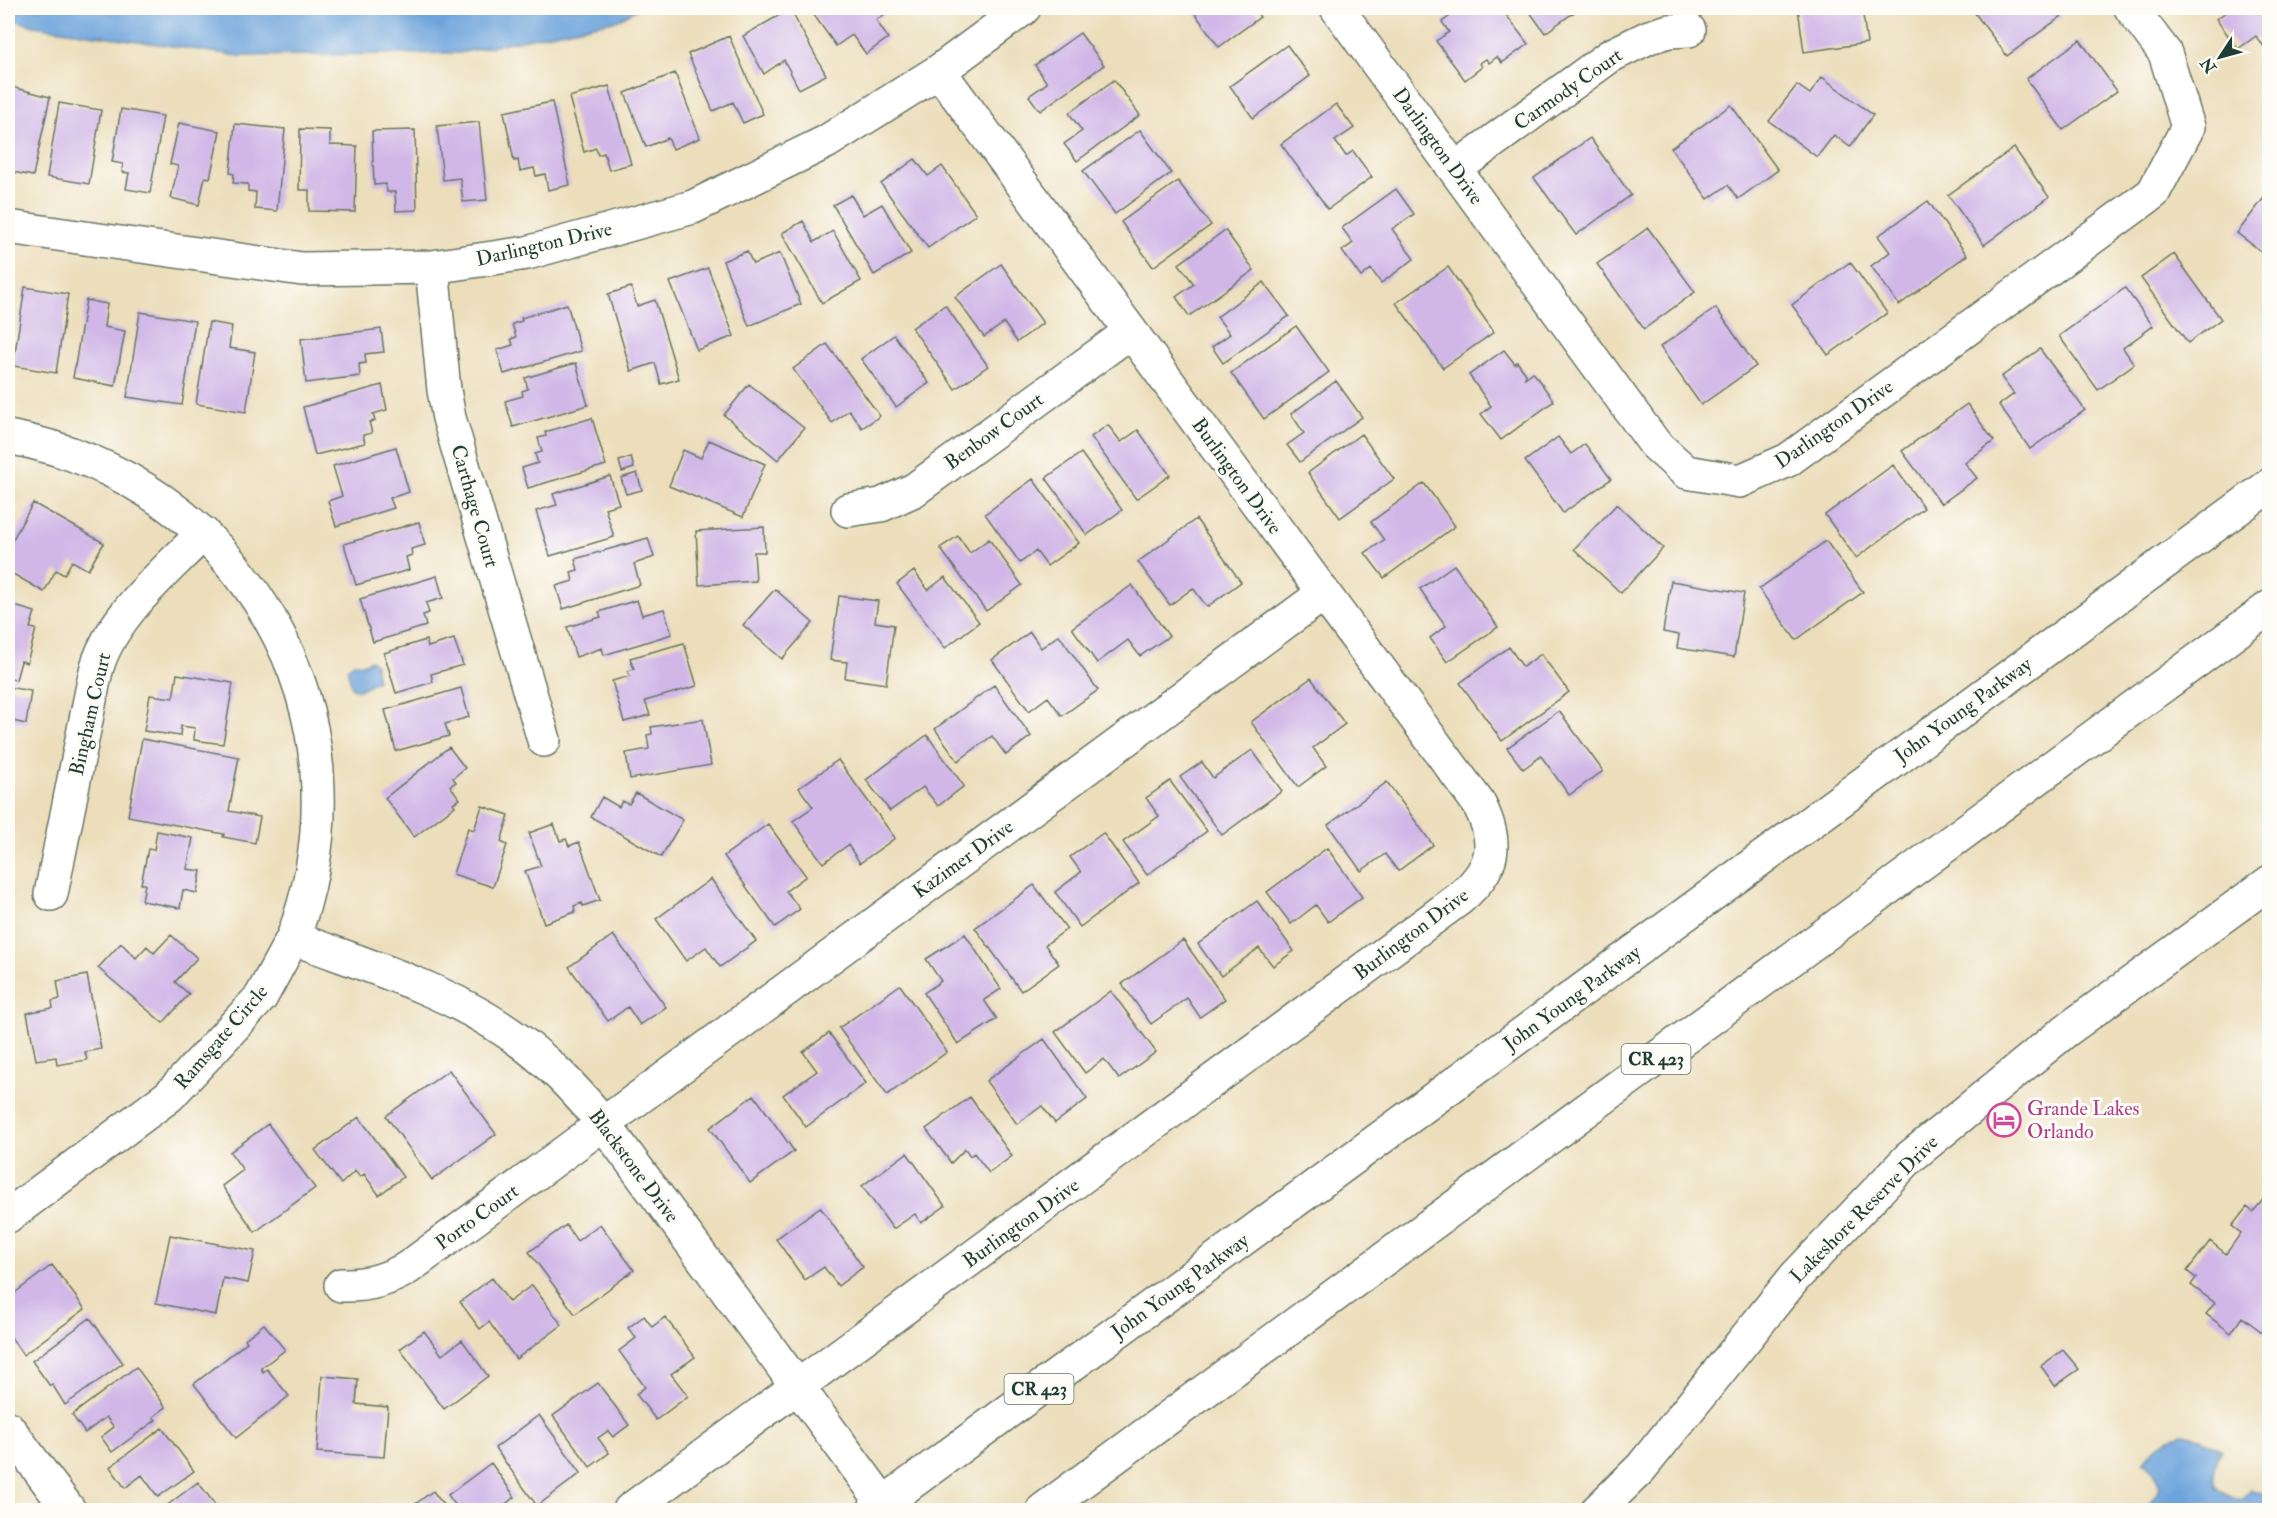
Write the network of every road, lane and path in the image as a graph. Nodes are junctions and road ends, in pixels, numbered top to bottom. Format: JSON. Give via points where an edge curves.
{"nodes":[{"id":1,"x":1024,"y":8,"type":"edge"},
{"id":2,"x":1337,"y":8,"type":"edge"},
{"id":3,"x":2131,"y":8,"type":"edge"},
{"id":4,"x":1689,"y":30,"type":"dead end"},
{"id":5,"x":939,"y":71,"type":"junction"},
{"id":6,"x":1455,"y":169,"type":"junction"},
{"id":7,"x":8,"y":227,"type":"edge"},
{"id":8,"x":432,"y":267,"type":"junction"},
{"id":9,"x":1130,"y":332,"type":"junction"},
{"id":10,"x":8,"y":437,"type":"edge"},
{"id":11,"x":2270,"y":485,"type":"edge"},
{"id":12,"x":848,"y":510,"type":"dead end"},
{"id":13,"x":203,"y":533,"type":"junction"},
{"id":14,"x":1323,"y":594,"type":"junction"},
{"id":15,"x":2270,"y":607,"type":"edge"},
{"id":16,"x":544,"y":740,"type":"dead end"},
{"id":17,"x":2270,"y":882,"type":"edge"},
{"id":18,"x":51,"y":894,"type":"dead end"},
{"id":19,"x":293,"y":938,"type":"junction"},
{"id":20,"x":604,"y":1124,"type":"junction"},
{"id":21,"x":8,"y":1216,"type":"edge"},
{"id":22,"x":340,"y":1285,"type":"dead end"},
{"id":23,"x":798,"y":1387,"type":"junction"},
{"id":24,"x":8,"y":1428,"type":"edge"},
{"id":25,"x":1641,"y":1468,"type":"junction"},
{"id":26,"x":879,"y":1507,"type":"edge"},
{"id":27,"x":69,"y":1510,"type":"edge"},
{"id":28,"x":630,"y":1510,"type":"edge"},
{"id":29,"x":1043,"y":1510,"type":"edge"},
{"id":30,"x":1598,"y":1510,"type":"edge"},
{"id":31,"x":1622,"y":1510,"type":"edge"}],
"edges":[{"from":1,"to":5,"type":"main road","name":"Darlington Drive"},
{"from":2,"to":6,"type":"main road","name":"Darlington Drive"},
{"from":3,"to":6,"type":"main road","name":"Darlington Drive","via":[[2165,53],[2188,127],[2153,193],[1788,460],[1740,481],[1686,472],[1655,444]]},
{"from":4,"to":6,"type":"main road","name":"Carmody Court","via":[[1649,37],[1610,56]]},
{"from":5,"to":8,"type":"main road","name":"Darlington Drive","via":[[826,142],[693,207],[527,252]]},
{"from":5,"to":9,"type":"main road","name":"Burlington Drive"},
{"from":7,"to":8,"type":"main road","name":"Darlington Drive","via":[[302,269]]},
{"from":8,"to":16,"type":"main road","name":"Carthage Court","via":[[449,418]]},
{"from":9,"to":12,"type":"main road","name":"Benbow Court","via":[[914,490],[881,505]]},
{"from":9,"to":14,"type":"main road","name":"Burlington Drive"},
{"from":10,"to":13,"type":"main road","name":"Ramsgate Circle","via":[[52,448],[122,476],[165,501]]},
{"from":11,"to":26,"type":"main road","name":"John Young Parkway","number":"CR 423"},
{"from":13,"to":18,"type":"main road","name":"Bingham Court","via":[[122,619],[104,647]]},
{"from":13,"to":19,"type":"main road","name":"Ramsgate Circle","via":[[242,576],[273,625],[298,682],[315,743],[319,801],[315,858]]},
{"from":14,"to":20,"type":"main road","name":"Kazimer Drive"},
{"from":14,"to":23,"type":"main road","name":"Burlington Drive","via":[[1479,804],[1492,842],[1488,867],[1459,899]]},
{"from":15,"to":29,"type":"main road","number":"CR 423"},
{"from":17,"to":25,"type":"main road","name":"Lakeshore Reserve Drive","via":[[2064,1032],[1909,1158],[1795,1277]]},
{"from":19,"to":20,"type":"main road","name":"Blackstone Drive","via":[[426,989],[481,1015],[549,1065]]},
{"from":19,"to":21,"type":"main road","name":"Ramsgate Circle","via":[[261,997],[169,1096]]},
{"from":20,"to":22,"type":"main road","name":"Porto Court","via":[[394,1276],[358,1286]]},
{"from":20,"to":23,"type":"main road","name":"Blackstone Drive"},
{"from":23,"to":26,"type":"main road","name":"Blackstone Drive"},
{"from":23,"to":28,"type":"main road","name":"Burlington Drive"},
{"from":24,"to":27,"type":"main road"},
{"from":25,"to":30,"type":"main road","name":"Lakeshore Reserve Drive"},
{"from":25,"to":31,"type":"main road","name":"Lakeshore Reserve Drive"}]}
